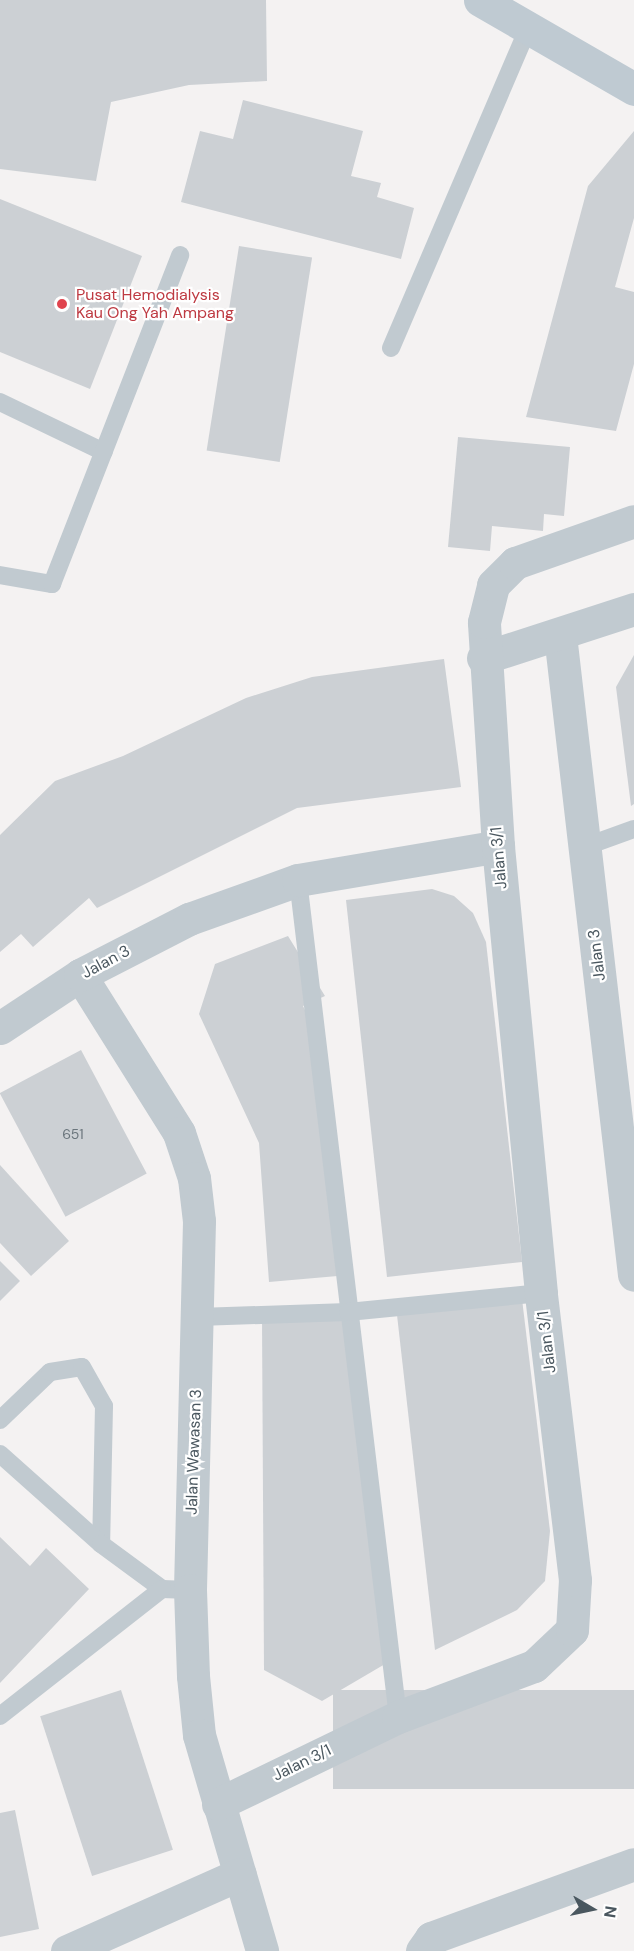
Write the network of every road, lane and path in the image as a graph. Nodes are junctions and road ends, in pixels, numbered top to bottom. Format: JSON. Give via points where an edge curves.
{"nodes":[{"id":1,"x":480,"y":0,"type":"edge"},
{"id":2,"x":529,"y":26,"type":"junction"},
{"id":3,"x":634,"y":89,"type":"edge"},
{"id":4,"x":180,"y":255,"type":"dead end"},
{"id":5,"x":391,"y":348,"type":"dead end"},
{"id":6,"x":0,"y":402,"type":"edge"},
{"id":7,"x":104,"y":452,"type":"junction"},
{"id":8,"x":634,"y":521,"type":"edge"},
{"id":9,"x":0,"y":574,"type":"edge"},
{"id":10,"x":634,"y":609,"type":"edge"},
{"id":11,"x":560,"y":634,"type":"junction"},
{"id":12,"x":483,"y":657,"type":"junction"},
{"id":13,"x":634,"y":828,"type":"edge"},
{"id":14,"x":498,"y":846,"type":"junction"},
{"id":15,"x":584,"y":847,"type":"junction"},
{"id":16,"x":298,"y":880,"type":"junction"},
{"id":17,"x":80,"y":975,"type":"junction"},
{"id":18,"x":0,"y":1028,"type":"edge"},
{"id":19,"x":633,"y":1255,"type":"edge"},
{"id":20,"x":541,"y":1293,"type":"junction"},
{"id":21,"x":348,"y":1312,"type":"junction"},
{"id":22,"x":198,"y":1317,"type":"junction"},
{"id":23,"x":0,"y":1420,"type":"edge"},
{"id":24,"x":0,"y":1454,"type":"edge"},
{"id":25,"x":101,"y":1544,"type":"junction"},
{"id":26,"x":176,"y":1590,"type":"junction"},
{"id":27,"x":0,"y":1716,"type":"edge"},
{"id":28,"x":398,"y":1717,"type":"junction"},
{"id":29,"x":218,"y":1804,"type":"junction"},
{"id":30,"x":634,"y":1864,"type":"edge"},
{"id":31,"x":240,"y":1874,"type":"junction"},
{"id":32,"x":67,"y":1951,"type":"edge"},
{"id":33,"x":262,"y":1951,"type":"edge"},
{"id":34,"x":422,"y":1951,"type":"edge"}],
"edges":[{"from":1,"to":2,"type":"street"},
{"from":2,"to":3,"type":"street"},
{"from":2,"to":5,"type":"lane"},
{"from":4,"to":7,"type":"lane"},
{"from":6,"to":7,"type":"lane"},
{"from":7,"to":9,"type":"lane","via":[[52,584]]},
{"from":8,"to":12,"type":"street","via":[[515,563],[493,585],[484,622]]},
{"from":10,"to":11,"type":"street"},
{"from":11,"to":12,"type":"street"},
{"from":11,"to":15,"type":"street","name":"Jalan 3"},
{"from":12,"to":14,"type":"street","name":"Jalan 3/1"},
{"from":13,"to":15,"type":"lane"},
{"from":14,"to":16,"type":"street","name":"Jalan 3"},
{"from":14,"to":20,"type":"street","name":"Jalan 3/1"},
{"from":15,"to":19,"type":"street","name":"Jalan 3"},
{"from":16,"to":17,"type":"street","name":"Jalan 3","via":[[189,919]]},
{"from":16,"to":21,"type":"lane"},
{"from":17,"to":18,"type":"street","name":"Jalan 3"},
{"from":17,"to":22,"type":"street","name":"Jalan Wawasan 3","via":[[179,1132],[195,1178],[199,1221]]},
{"from":20,"to":21,"type":"lane"},
{"from":20,"to":28,"type":"street","name":"Jalan 3/1","via":[[575,1580],[572,1630],[534,1666]]},
{"from":21,"to":22,"type":"lane"},
{"from":21,"to":28,"type":"lane"},
{"from":22,"to":26,"type":"street","name":"Jalan Wawasan 3"},
{"from":23,"to":25,"type":"lane","via":[[50,1372],[82,1367],[104,1406]]},
{"from":24,"to":25,"type":"lane"},
{"from":25,"to":26,"type":"lane"},
{"from":26,"to":27,"type":"lane"},
{"from":26,"to":29,"type":"street","name":"Jalan Wawasan 3","via":[[200,1735]]},
{"from":28,"to":29,"type":"street","name":"Jalan 3/1"},
{"from":29,"to":31,"type":"street","name":"Jalan Wawasan 3"},
{"from":30,"to":34,"type":"street","via":[[431,1938]]},
{"from":31,"to":32,"type":"street"},
{"from":31,"to":33,"type":"street","name":"Jalan Wawasan 3"}]}
